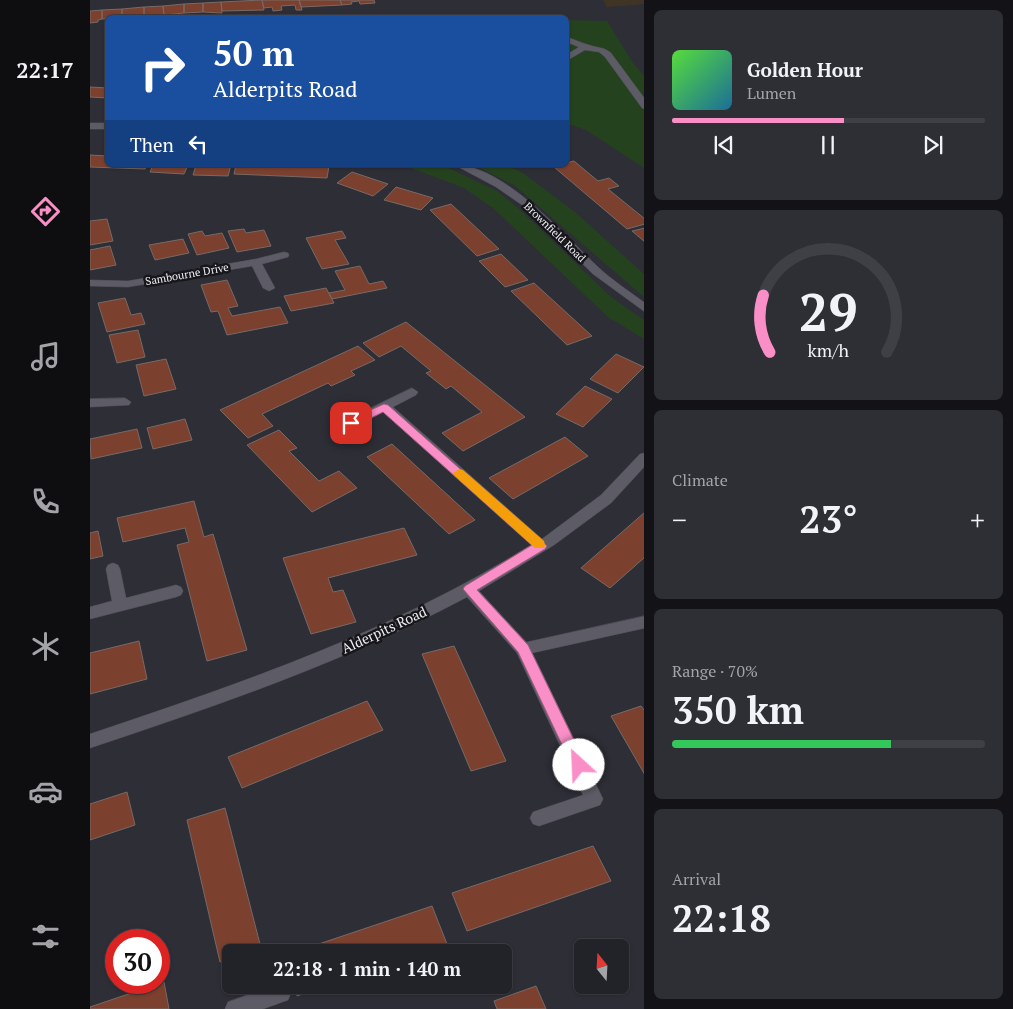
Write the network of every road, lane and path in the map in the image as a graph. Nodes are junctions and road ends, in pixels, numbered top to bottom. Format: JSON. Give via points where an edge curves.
{"nodes":[{"id":1,"x":569,"y":40,"type":"edge"},
{"id":2,"x":584,"y":47,"type":"junction"},
{"id":3,"x":569,"y":57,"type":"edge"},
{"id":4,"x":644,"y":106,"type":"edge"},
{"id":5,"x":90,"y":126,"type":"edge"},
{"id":6,"x":105,"y":126,"type":"edge"},
{"id":7,"x":464,"y":167,"type":"edge"},
{"id":8,"x":284,"y":255,"type":"dead end"},
{"id":9,"x":256,"y":262,"type":"junction"},
{"id":10,"x":90,"y":283,"type":"edge"},
{"id":11,"x":269,"y":288,"type":"dead end"},
{"id":12,"x":644,"y":309,"type":"edge"},
{"id":13,"x":412,"y":392,"type":"dead end"},
{"id":14,"x":125,"y":402,"type":"dead end"},
{"id":15,"x":90,"y":403,"type":"edge"},
{"id":16,"x":384,"y":407,"type":"junction"},
{"id":17,"x":351,"y":423,"type":"dead end"},
{"id":18,"x":644,"y":457,"type":"edge"},
{"id":19,"x":541,"y":546,"type":"junction"},
{"id":20,"x":112,"y":569,"type":"dead end"},
{"id":21,"x":469,"y":589,"type":"junction"},
{"id":22,"x":176,"y":591,"type":"dead end"},
{"id":23,"x":120,"y":604,"type":"junction"},
{"id":24,"x":90,"y":613,"type":"edge"},
{"id":25,"x":644,"y":622,"type":"edge"},
{"id":26,"x":523,"y":649,"type":"junction"},
{"id":27,"x":90,"y":741,"type":"edge"},
{"id":28,"x":538,"y":818,"type":"dead end"},
{"id":29,"x":278,"y":994,"type":"edge"},
{"id":30,"x":235,"y":1009,"type":"edge"}],
"edges":[{"from":1,"to":2,"type":"street"},
{"from":2,"to":3,"type":"street"},
{"from":2,"to":4,"type":"street","via":[[602,50],[608,55]]},
{"from":5,"to":6,"type":"street"},
{"from":7,"to":12,"type":"street","name":"Brownfield Road","via":[[500,185],[526,203],[598,272]]},
{"from":8,"to":9,"type":"street","name":"Sambourne Drive"},
{"from":9,"to":10,"type":"street","name":"Sambourne Drive","via":[[128,284]]},
{"from":9,"to":11,"type":"street"},
{"from":13,"to":16,"type":"street"},
{"from":14,"to":15,"type":"street"},
{"from":16,"to":17,"type":"street"},
{"from":16,"to":19,"type":"street"},
{"from":18,"to":19,"type":"street","name":"Alderpits Road","via":[[607,498]]},
{"from":19,"to":21,"type":"street","name":"Alderpits Road"},
{"from":20,"to":23,"type":"street"},
{"from":21,"to":26,"type":"street"},
{"from":21,"to":27,"type":"street","name":"Alderpits Road","via":[[312,663]]},
{"from":22,"to":23,"type":"street"},
{"from":23,"to":24,"type":"street"},
{"from":25,"to":26,"type":"street"},
{"from":26,"to":28,"type":"street","via":[[594,798]]},
{"from":29,"to":30,"type":"street"}]}
